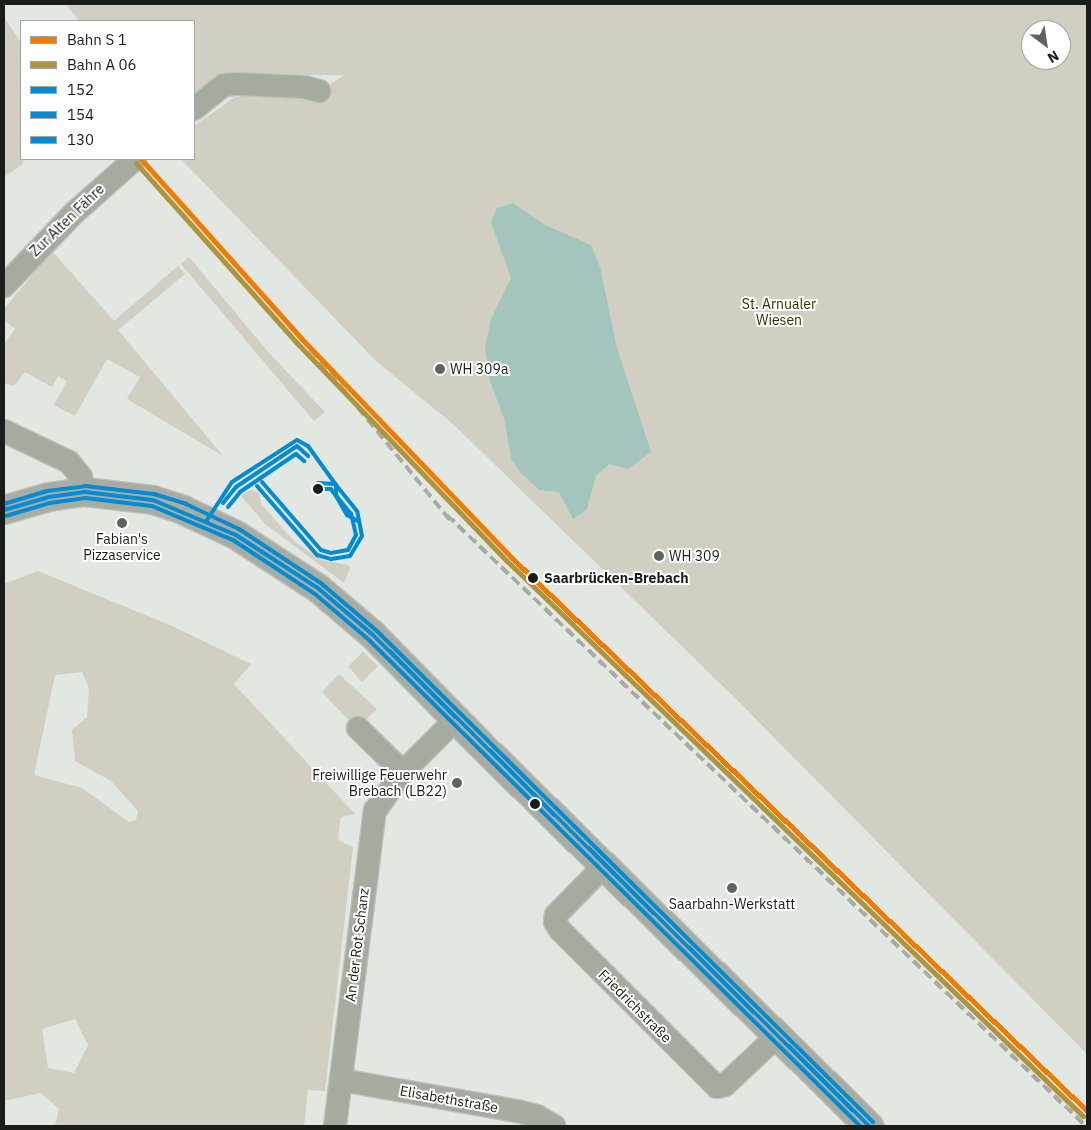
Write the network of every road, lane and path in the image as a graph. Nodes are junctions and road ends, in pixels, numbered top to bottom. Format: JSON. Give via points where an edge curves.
{"nodes":[{"id":1,"x":319,"y":91,"type":"dead end"},
{"id":2,"x":195,"y":108,"type":"edge"},
{"id":3,"x":134,"y":160,"type":"edge"},
{"id":4,"x":4,"y":286,"type":"edge"},
{"id":5,"x":4,"y":431,"type":"edge"},
{"id":6,"x":85,"y":492,"type":"junction"},
{"id":7,"x":4,"y":510,"type":"edge"},
{"id":8,"x":456,"y":720,"type":"junction"},
{"id":9,"x":358,"y":728,"type":"dead end"},
{"id":10,"x":403,"y":772,"type":"junction"},
{"id":11,"x":604,"y":866,"type":"junction"},
{"id":12,"x":776,"y":1037,"type":"junction"},
{"id":13,"x":341,"y":1080,"type":"junction"},
{"id":14,"x":335,"y":1126,"type":"edge"},
{"id":15,"x":554,"y":1126,"type":"edge"},
{"id":16,"x":869,"y":1126,"type":"edge"}],
"edges":[{"from":1,"to":2,"type":"street","via":[[304,87],[230,84],[210,94]]},
{"from":3,"to":4,"type":"street","name":"Zur Alten Fähre","via":[[74,213]]},
{"from":5,"to":6,"type":"street","via":[[69,462],[81,477]]},
{"from":6,"to":7,"type":"main road","via":[[49,497]]},
{"from":6,"to":8,"type":"main road","via":[[139,497],[183,510],[271,557],[352,616]]},
{"from":8,"to":10,"type":"street","name":"An der Rot Schanz"},
{"from":8,"to":11,"type":"main road"},
{"from":9,"to":10,"type":"street"},
{"from":10,"to":13,"type":"street","name":"An der Rot Schanz","via":[[375,811]]},
{"from":11,"to":12,"type":"main road"},
{"from":11,"to":12,"type":"street","name":"Friedrichstraße","via":[[556,915],[555,922],[717,1087],[725,1085]]},
{"from":12,"to":16,"type":"main road"},
{"from":13,"to":14,"type":"street","name":"An der Rot Schanz"},
{"from":13,"to":15,"type":"street","name":"Elisabethstraße","via":[[517,1111],[537,1116]]}]}
